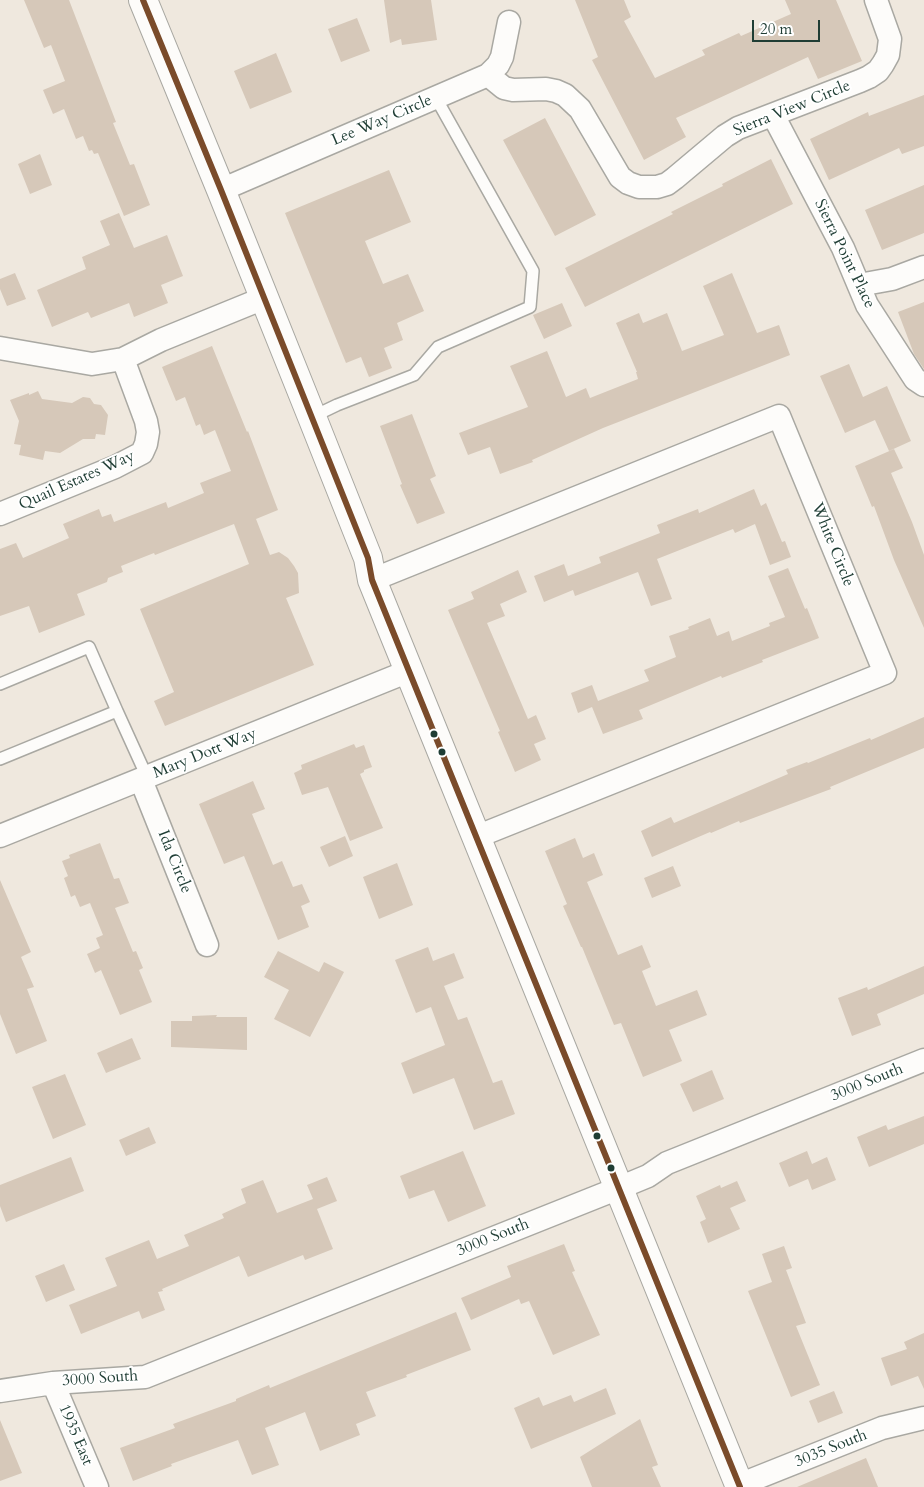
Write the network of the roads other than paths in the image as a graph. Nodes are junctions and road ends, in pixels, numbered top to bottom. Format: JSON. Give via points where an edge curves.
{"nodes":[{"id":1,"x":143,"y":0,"type":"edge"},
{"id":2,"x":876,"y":0,"type":"edge"},
{"id":3,"x":509,"y":22,"type":"dead end"},
{"id":4,"x":488,"y":75,"type":"junction"},
{"id":5,"x":436,"y":98,"type":"junction"},
{"id":6,"x":773,"y":115,"type":"junction"},
{"id":7,"x":221,"y":190,"type":"junction"},
{"id":8,"x":924,"y":267,"type":"edge"},
{"id":9,"x":859,"y":285,"type":"junction"},
{"id":10,"x":264,"y":298,"type":"junction"},
{"id":11,"x":0,"y":348,"type":"edge"},
{"id":12,"x":122,"y":359,"type":"junction"},
{"id":13,"x":924,"y":385,"type":"edge"},
{"id":14,"x":312,"y":417,"type":"junction"},
{"id":15,"x":0,"y":514,"type":"edge"},
{"id":16,"x":372,"y":580,"type":"junction"},
{"id":17,"x":409,"y":671,"type":"junction"},
{"id":18,"x":0,"y":684,"type":"edge"},
{"id":19,"x":117,"y":711,"type":"junction"},
{"id":20,"x":0,"y":759,"type":"edge"},
{"id":21,"x":144,"y":778,"type":"junction"},
{"id":22,"x":0,"y":836,"type":"edge"},
{"id":23,"x":476,"y":837,"type":"junction"},
{"id":24,"x":207,"y":945,"type":"dead end"},
{"id":25,"x":924,"y":1060,"type":"edge"},
{"id":26,"x":619,"y":1188,"type":"junction"},
{"id":27,"x":53,"y":1382,"type":"junction"},
{"id":28,"x":0,"y":1391,"type":"edge"},
{"id":29,"x":924,"y":1418,"type":"edge"},
{"id":30,"x":739,"y":1486,"type":"edge"},
{"id":31,"x":97,"y":1487,"type":"edge"}],
"edges":[{"from":1,"to":7,"type":"street"},
{"from":2,"to":6,"type":"street","name":"Sierra View Circle","via":[[890,39],[888,55],[878,71]]},
{"from":3,"to":4,"type":"street","via":[[502,57]]},
{"from":4,"to":5,"type":"street","name":"Lee Way Circle"},
{"from":4,"to":6,"type":"street","name":"Sierra View Circle","via":[[504,88],[546,89],[565,95],[580,110],[620,177],[639,187],[666,184],[731,132]]},
{"from":5,"to":7,"type":"street","name":"Lee Way Circle"},
{"from":5,"to":14,"type":"lane","via":[[534,271],[530,307],[438,347],[414,375]]},
{"from":6,"to":9,"type":"street","name":"Sierra Point Place"},
{"from":7,"to":10,"type":"street"},
{"from":8,"to":9,"type":"street","via":[[892,279]]},
{"from":9,"to":13,"type":"street","name":"Sierra Point Place","via":[[867,304],[915,379]]},
{"from":10,"to":12,"type":"street"},
{"from":10,"to":14,"type":"street"},
{"from":11,"to":12,"type":"street","via":[[92,364]]},
{"from":12,"to":15,"type":"street","name":"Quail Estates Way","via":[[146,421],[148,432],[142,453]]},
{"from":14,"to":16,"type":"street","via":[[368,558]]},
{"from":16,"to":17,"type":"street"},
{"from":16,"to":23,"type":"street","name":"White Circle","via":[[780,416],[877,654],[884,673]]},
{"from":17,"to":21,"type":"street","name":"Mary Dott Way"},
{"from":17,"to":23,"type":"street"},
{"from":18,"to":19,"type":"lane","via":[[89,647]]},
{"from":19,"to":20,"type":"lane"},
{"from":19,"to":21,"type":"lane"},
{"from":21,"to":22,"type":"street","name":"Mary Dott Way"},
{"from":21,"to":24,"type":"street","name":"Ida Circle"},
{"from":23,"to":26,"type":"street"},
{"from":25,"to":26,"type":"street","name":"3000 South","via":[[668,1163]]},
{"from":26,"to":27,"type":"street","name":"3000 South","via":[[145,1377]]},
{"from":26,"to":30,"type":"street"},
{"from":27,"to":28,"type":"street","name":"3000 South"},
{"from":27,"to":31,"type":"street","name":"1935 East"},
{"from":29,"to":30,"type":"street","name":"3035 South","via":[[882,1428]]}]}
